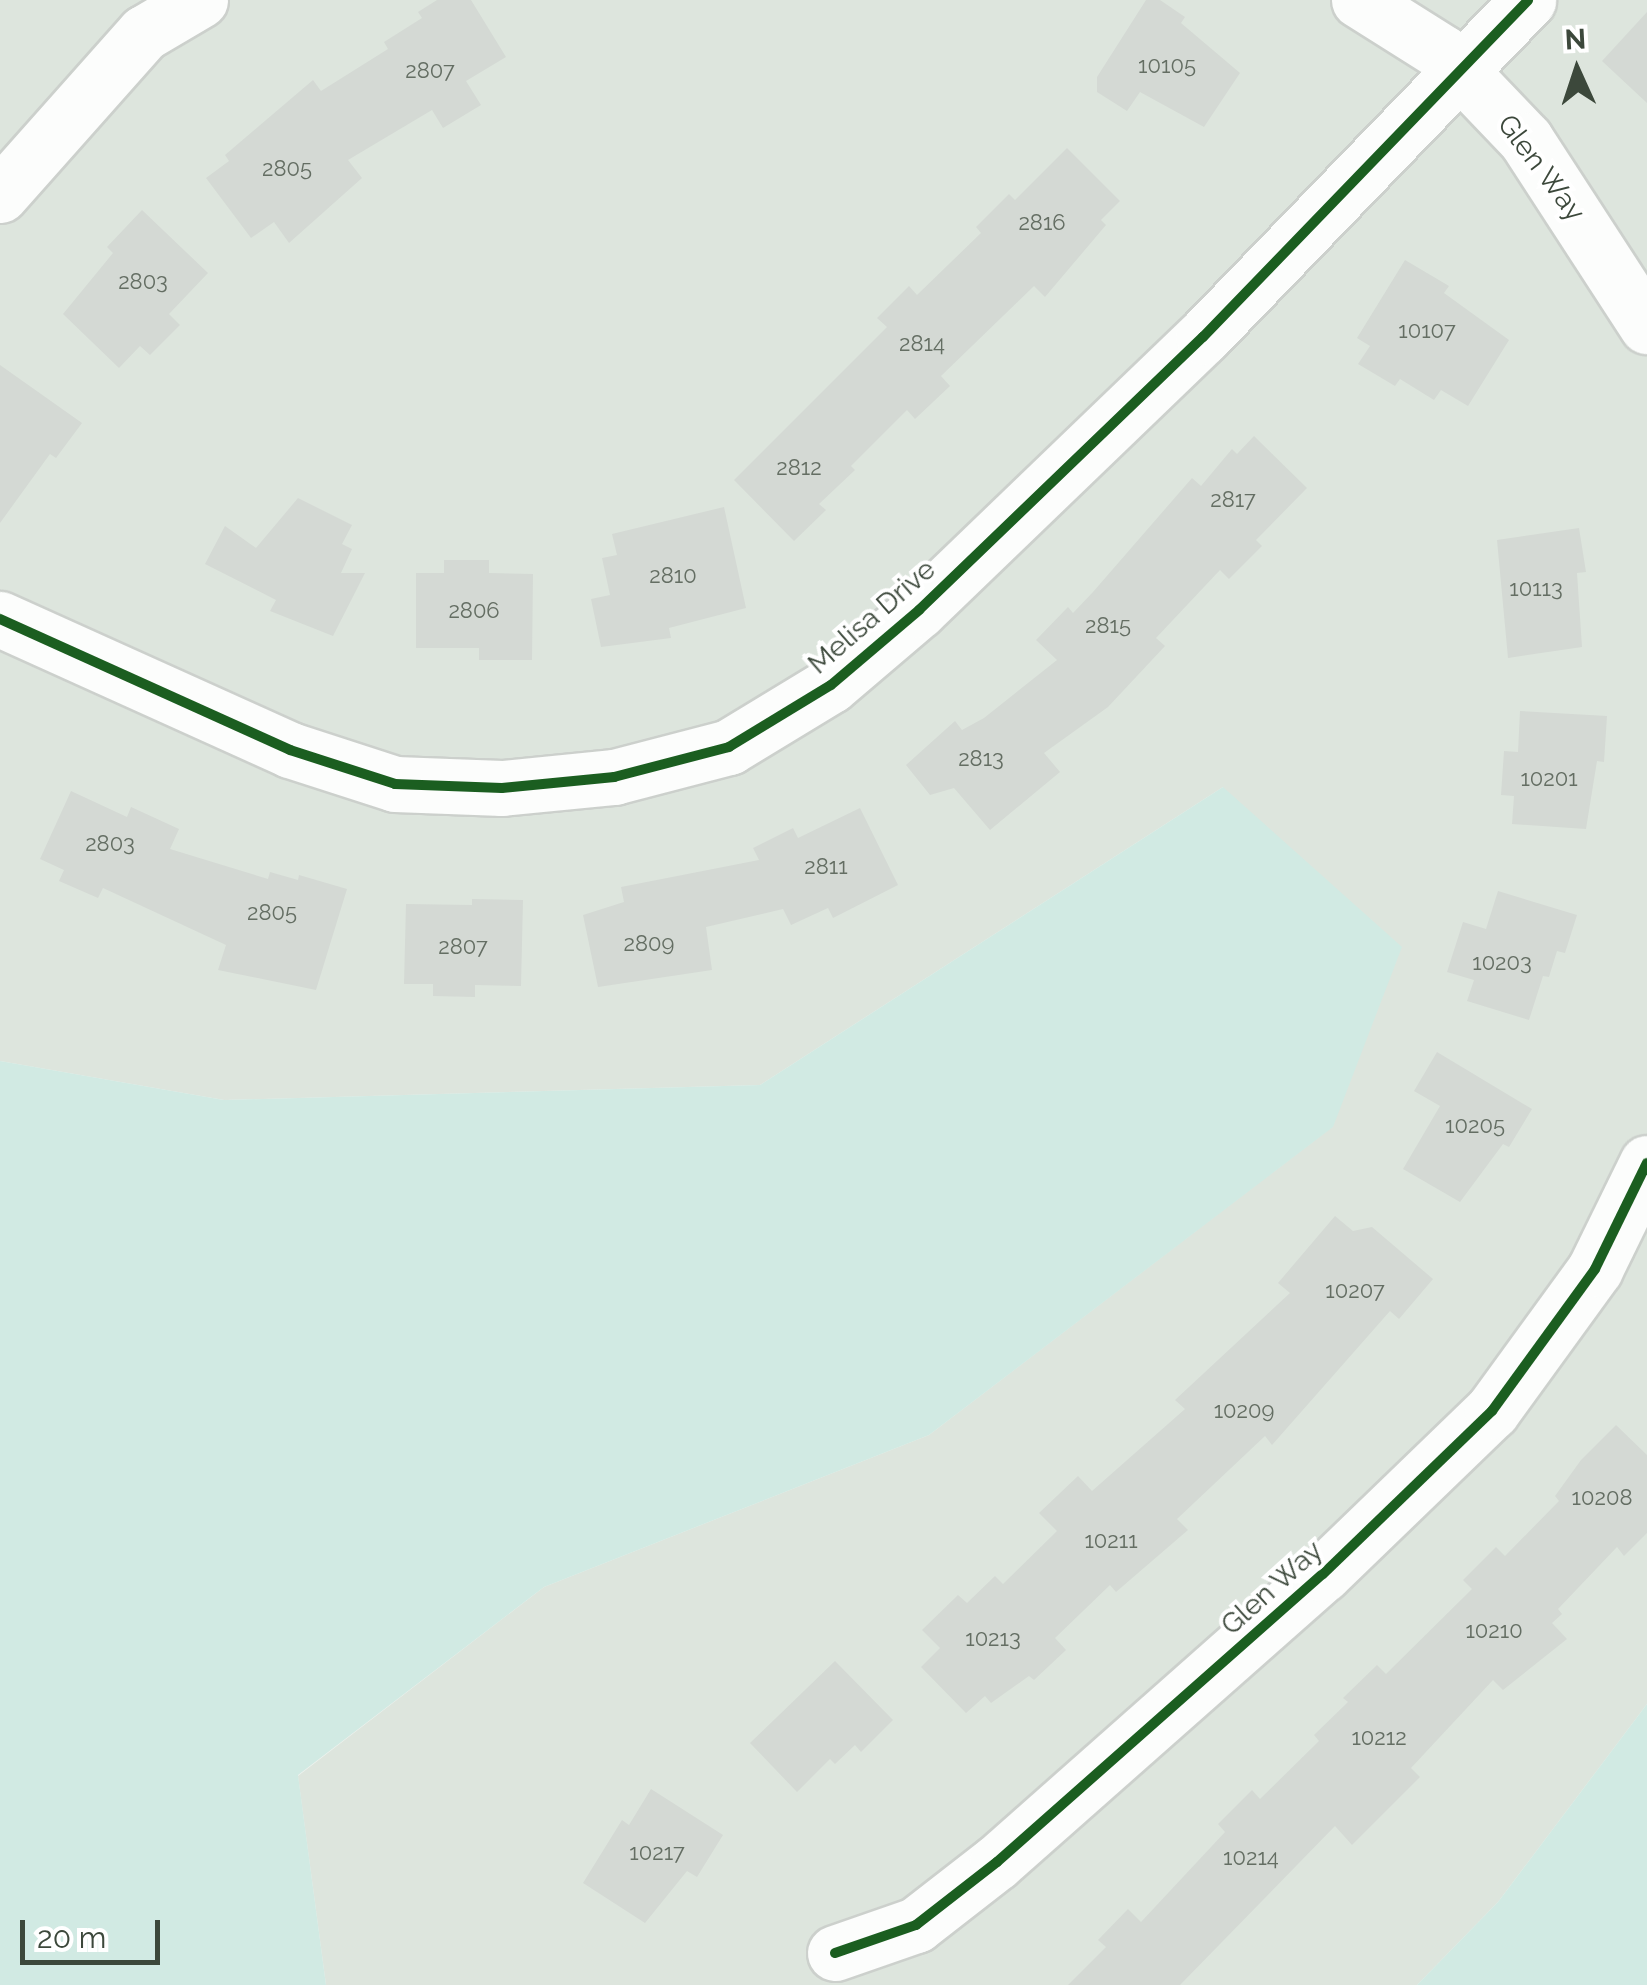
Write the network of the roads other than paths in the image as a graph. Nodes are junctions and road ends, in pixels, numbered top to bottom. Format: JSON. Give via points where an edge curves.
{"nodes":[{"id":1,"x":200,"y":0,"type":"edge"},
{"id":2,"x":1359,"y":0,"type":"edge"},
{"id":3,"x":1528,"y":0,"type":"edge"},
{"id":4,"x":132,"y":17,"type":"edge"},
{"id":5,"x":1462,"y":74,"type":"junction"},
{"id":6,"x":0,"y":195,"type":"edge"},
{"id":7,"x":1647,"y":326,"type":"edge"},
{"id":8,"x":0,"y":618,"type":"edge"},
{"id":9,"x":1647,"y":1163,"type":"edge"},
{"id":10,"x":834,"y":1953,"type":"dead end"}],
"edges":[{"from":1,"to":4,"type":"street"},
{"from":2,"to":5,"type":"street","name":"Glen Way","via":[[1443,53]]},
{"from":3,"to":5,"type":"street","name":"Melisa Drive"},
{"from":4,"to":6,"type":"street"},
{"from":5,"to":7,"type":"street","name":"Glen Way","via":[[1526,140]]},
{"from":5,"to":8,"type":"street","name":"Melisa Drive","via":[[919,610],[831,685],[729,747],[614,777],[502,788],[394,784],[290,750]]},
{"from":9,"to":10,"type":"street","name":"Glen Way","via":[[1595,1269],[1492,1411],[1323,1574],[997,1862],[916,1925]]}]}
